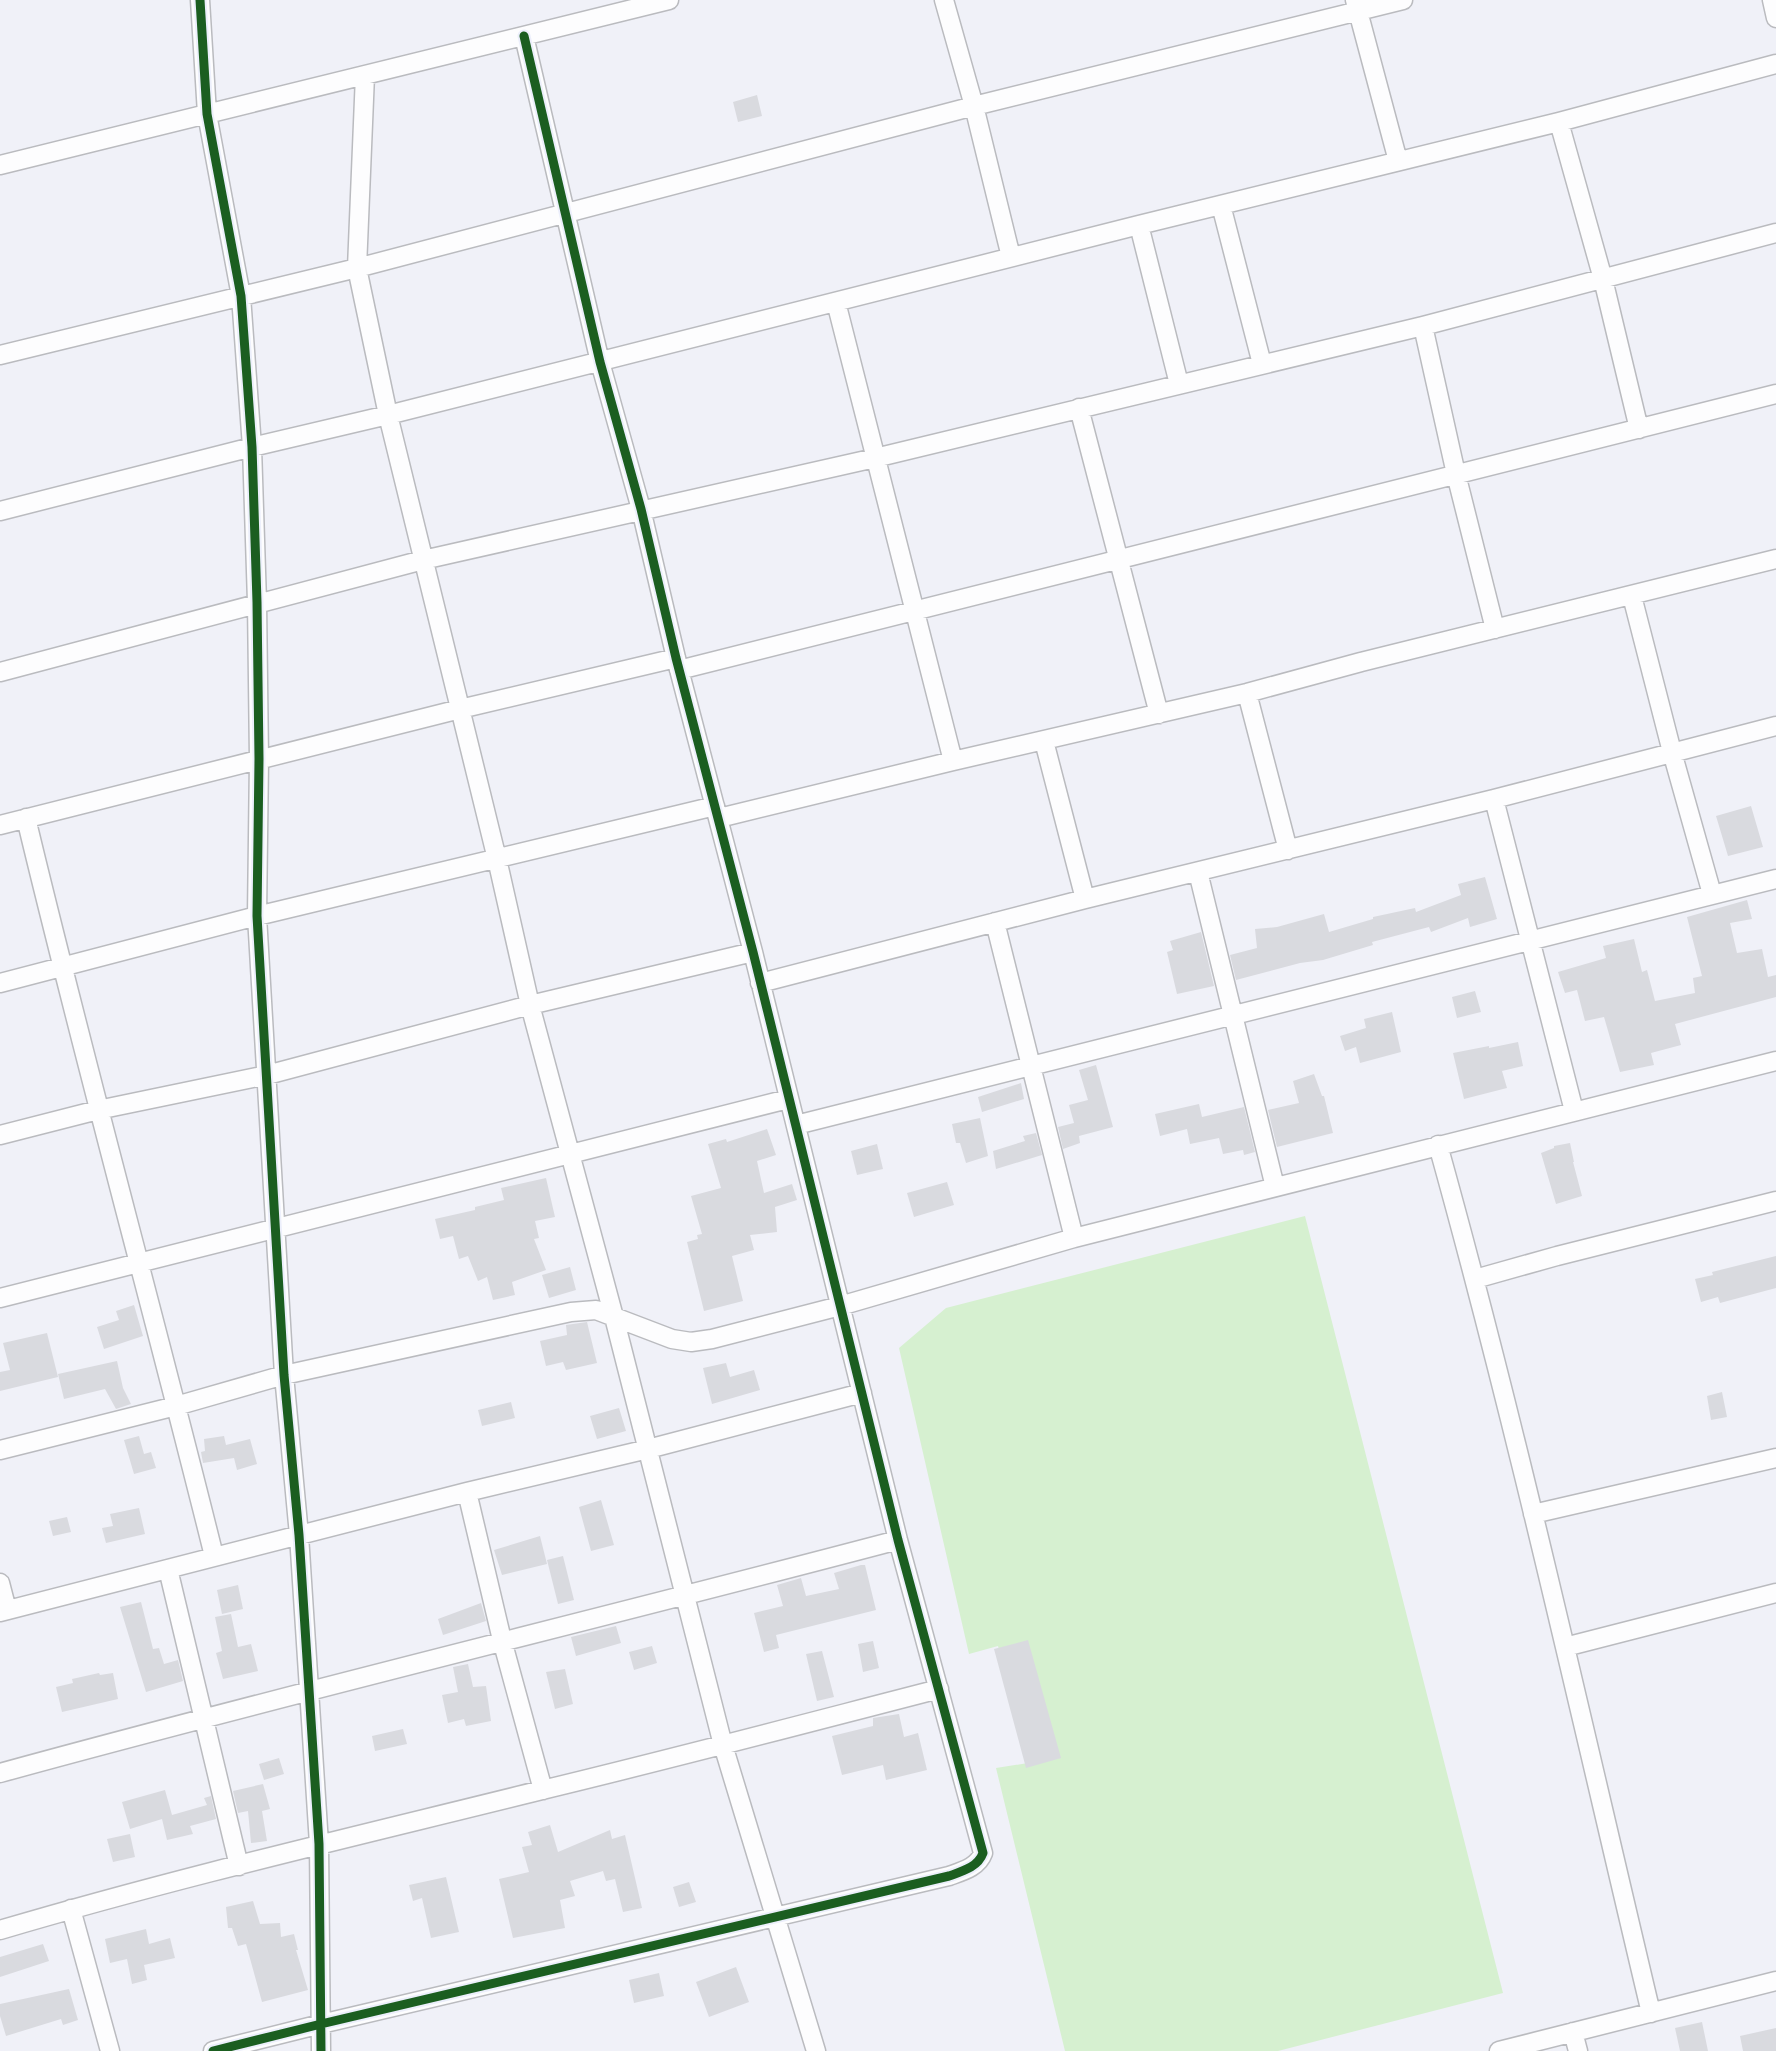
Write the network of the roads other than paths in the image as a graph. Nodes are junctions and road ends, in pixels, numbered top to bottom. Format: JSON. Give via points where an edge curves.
{"nodes":[{"id":1,"x":200,"y":0,"type":"edge"},
{"id":2,"x":669,"y":0,"type":"edge"},
{"id":3,"x":944,"y":0,"type":"edge"},
{"id":4,"x":1403,"y":0,"type":"edge"},
{"id":5,"x":1772,"y":0,"type":"edge"},
{"id":6,"x":621,"y":6,"type":"edge"},
{"id":7,"x":1357,"y":6,"type":"edge"},
{"id":8,"x":1776,"y":18,"type":"edge"},
{"id":9,"x":524,"y":36,"type":"junction"},
{"id":10,"x":1776,"y":64,"type":"edge"},
{"id":11,"x":365,"y":75,"type":"junction"},
{"id":12,"x":974,"y":106,"type":"junction"},
{"id":13,"x":207,"y":114,"type":"junction"},
{"id":14,"x":1559,"y":122,"type":"junction"},
{"id":15,"x":1398,"y":161,"type":"junction"},
{"id":16,"x":0,"y":165,"type":"edge"},
{"id":17,"x":1221,"y":205,"type":"junction"},
{"id":18,"x":565,"y":214,"type":"junction"},
{"id":19,"x":1139,"y":225,"type":"junction"},
{"id":20,"x":1776,"y":233,"type":"edge"},
{"id":21,"x":1011,"y":257,"type":"junction"},
{"id":22,"x":357,"y":268,"type":"junction"},
{"id":23,"x":1603,"y":279,"type":"junction"},
{"id":24,"x":241,"y":296,"type":"junction"},
{"id":25,"x":836,"y":302,"type":"junction"},
{"id":26,"x":1423,"y":326,"type":"junction"},
{"id":27,"x":0,"y":355,"type":"edge"},
{"id":28,"x":600,"y":362,"type":"junction"},
{"id":29,"x":1262,"y":364,"type":"junction"},
{"id":30,"x":1179,"y":384,"type":"junction"},
{"id":31,"x":1776,"y":394,"type":"edge"},
{"id":32,"x":1079,"y":408,"type":"junction"},
{"id":33,"x":388,"y":415,"type":"junction"},
{"id":34,"x":1639,"y":429,"type":"junction"},
{"id":35,"x":252,"y":447,"type":"junction"},
{"id":36,"x":875,"y":458,"type":"junction"},
{"id":37,"x":1456,"y":474,"type":"junction"},
{"id":38,"x":641,"y":509,"type":"junction"},
{"id":39,"x":0,"y":511,"type":"edge"},
{"id":40,"x":1118,"y":559,"type":"junction"},
{"id":41,"x":1776,"y":559,"type":"edge"},
{"id":42,"x":423,"y":560,"type":"junction"},
{"id":43,"x":1632,"y":596,"type":"junction"},
{"id":44,"x":257,"y":602,"type":"junction"},
{"id":45,"x":914,"y":611,"type":"junction"},
{"id":46,"x":1495,"y":629,"type":"junction"},
{"id":47,"x":677,"y":664,"type":"junction"},
{"id":48,"x":0,"y":672,"type":"edge"},
{"id":49,"x":1248,"y":693,"type":"junction"},
{"id":50,"x":460,"y":709,"type":"junction"},
{"id":51,"x":1159,"y":714,"type":"junction"},
{"id":52,"x":1776,"y":726,"type":"edge"},
{"id":53,"x":1044,"y":741,"type":"junction"},
{"id":54,"x":1672,"y":752,"type":"junction"},
{"id":55,"x":259,"y":759,"type":"junction"},
{"id":56,"x":953,"y":761,"type":"junction"},
{"id":57,"x":1494,"y":800,"type":"junction"},
{"id":58,"x":717,"y":812,"type":"junction"},
{"id":59,"x":26,"y":818,"type":"junction"},
{"id":60,"x":0,"y":825,"type":"edge"},
{"id":61,"x":1288,"y":850,"type":"junction"},
{"id":62,"x":497,"y":859,"type":"junction"},
{"id":63,"x":1198,"y":872,"type":"junction"},
{"id":64,"x":1776,"y":879,"type":"edge"},
{"id":65,"x":1712,"y":894,"type":"junction"},
{"id":66,"x":1085,"y":898,"type":"junction"},
{"id":67,"x":257,"y":916,"type":"junction"},
{"id":68,"x":995,"y":922,"type":"junction"},
{"id":69,"x":1531,"y":941,"type":"junction"},
{"id":70,"x":753,"y":952,"type":"junction"},
{"id":71,"x":62,"y":968,"type":"junction"},
{"id":72,"x":0,"y":983,"type":"edge"},
{"id":73,"x":760,"y":983,"type":"junction"},
{"id":74,"x":530,"y":1005,"type":"junction"},
{"id":75,"x":1233,"y":1017,"type":"junction"},
{"id":76,"x":1776,"y":1061,"type":"edge"},
{"id":77,"x":1030,"y":1067,"type":"junction"},
{"id":78,"x":267,"y":1075,"type":"junction"},
{"id":79,"x":788,"y":1099,"type":"junction"},
{"id":80,"x":98,"y":1110,"type":"junction"},
{"id":81,"x":1574,"y":1111,"type":"junction"},
{"id":82,"x":796,"y":1125,"type":"junction"},
{"id":83,"x":0,"y":1135,"type":"edge"},
{"id":84,"x":1438,"y":1145,"type":"junction"},
{"id":85,"x":570,"y":1153,"type":"junction"},
{"id":86,"x":1275,"y":1187,"type":"junction"},
{"id":87,"x":1776,"y":1202,"type":"edge"},
{"id":88,"x":274,"y":1229,"type":"junction"},
{"id":89,"x":1074,"y":1238,"type":"junction"},
{"id":90,"x":137,"y":1263,"type":"junction"},
{"id":91,"x":1475,"y":1279,"type":"junction"},
{"id":92,"x":0,"y":1298,"type":"edge"},
{"id":93,"x":840,"y":1306,"type":"junction"},
{"id":94,"x":614,"y":1317,"type":"junction"},
{"id":95,"x":284,"y":1375,"type":"junction"},
{"id":96,"x":862,"y":1393,"type":"junction"},
{"id":97,"x":176,"y":1406,"type":"junction"},
{"id":98,"x":648,"y":1449,"type":"junction"},
{"id":99,"x":0,"y":1450,"type":"edge"},
{"id":100,"x":1776,"y":1458,"type":"edge"},
{"id":101,"x":467,"y":1492,"type":"junction"},
{"id":102,"x":1533,"y":1514,"type":"junction"},
{"id":103,"x":299,"y":1535,"type":"junction"},
{"id":104,"x":898,"y":1540,"type":"junction"},
{"id":105,"x":214,"y":1556,"type":"junction"},
{"id":106,"x":168,"y":1569,"type":"junction"},
{"id":107,"x":0,"y":1583,"type":"edge"},
{"id":108,"x":1776,"y":1593,"type":"edge"},
{"id":109,"x":684,"y":1596,"type":"junction"},
{"id":110,"x":3,"y":1611,"type":"edge"},
{"id":111,"x":502,"y":1641,"type":"junction"},
{"id":112,"x":1565,"y":1647,"type":"junction"},
{"id":113,"x":939,"y":1689,"type":"junction"},
{"id":114,"x":308,"y":1690,"type":"junction"},
{"id":115,"x":202,"y":1717,"type":"junction"},
{"id":116,"x":723,"y":1745,"type":"junction"},
{"id":117,"x":0,"y":1773,"type":"edge"},
{"id":118,"x":543,"y":1790,"type":"junction"},
{"id":119,"x":319,"y":1844,"type":"junction"},
{"id":120,"x":238,"y":1866,"type":"junction"},
{"id":121,"x":71,"y":1909,"type":"junction"},
{"id":122,"x":775,"y":1918,"type":"junction"},
{"id":123,"x":0,"y":1930,"type":"edge"},
{"id":124,"x":1776,"y":1981,"type":"edge"},
{"id":125,"x":1652,"y":2013,"type":"junction"},
{"id":126,"x":321,"y":2024,"type":"junction"},
{"id":127,"x":1573,"y":2032,"type":"junction"},
{"id":128,"x":110,"y":2051,"type":"edge"},
{"id":129,"x":213,"y":2051,"type":"edge"},
{"id":130,"x":321,"y":2051,"type":"edge"},
{"id":131,"x":816,"y":2051,"type":"edge"},
{"id":132,"x":1498,"y":2051,"type":"edge"},
{"id":133,"x":1578,"y":2051,"type":"edge"}],
"edges":[{"from":1,"to":13,"type":"street"},
{"from":2,"to":6,"type":"street"},
{"from":3,"to":12,"type":"street"},
{"from":4,"to":7,"type":"street"},
{"from":5,"to":8,"type":"street"},
{"from":6,"to":9,"type":"street"},
{"from":7,"to":12,"type":"street"},
{"from":7,"to":15,"type":"street"},
{"from":9,"to":11,"type":"street"},
{"from":9,"to":18,"type":"street"},
{"from":10,"to":14,"type":"street"},
{"from":11,"to":13,"type":"street"},
{"from":11,"to":22,"type":"street"},
{"from":12,"to":18,"type":"street"},
{"from":12,"to":21,"type":"street"},
{"from":13,"to":16,"type":"street"},
{"from":13,"to":24,"type":"street"},
{"from":14,"to":15,"type":"street"},
{"from":14,"to":23,"type":"street"},
{"from":15,"to":17,"type":"street"},
{"from":17,"to":19,"type":"street"},
{"from":17,"to":29,"type":"street"},
{"from":18,"to":22,"type":"street"},
{"from":18,"to":28,"type":"street"},
{"from":19,"to":21,"type":"street"},
{"from":19,"to":30,"type":"street"},
{"from":20,"to":23,"type":"street"},
{"from":21,"to":25,"type":"street"},
{"from":22,"to":24,"type":"street"},
{"from":22,"to":33,"type":"street"},
{"from":23,"to":26,"type":"street"},
{"from":23,"to":34,"type":"street"},
{"from":24,"to":27,"type":"street"},
{"from":24,"to":35,"type":"street"},
{"from":25,"to":28,"type":"street"},
{"from":25,"to":36,"type":"street"},
{"from":26,"to":29,"type":"street"},
{"from":26,"to":37,"type":"street"},
{"from":28,"to":33,"type":"street"},
{"from":28,"to":38,"type":"street"},
{"from":29,"to":30,"type":"street"},
{"from":30,"to":32,"type":"street"},
{"from":31,"to":34,"type":"street"},
{"from":32,"to":36,"type":"street"},
{"from":32,"to":40,"type":"street"},
{"from":33,"to":35,"type":"street"},
{"from":33,"to":42,"type":"street"},
{"from":34,"to":37,"type":"street"},
{"from":35,"to":39,"type":"street"},
{"from":35,"to":44,"type":"street"},
{"from":36,"to":38,"type":"street"},
{"from":36,"to":45,"type":"street"},
{"from":37,"to":40,"type":"street"},
{"from":37,"to":46,"type":"street"},
{"from":38,"to":42,"type":"street"},
{"from":38,"to":47,"type":"street"},
{"from":40,"to":45,"type":"street"},
{"from":40,"to":51,"type":"street"},
{"from":41,"to":43,"type":"street"},
{"from":42,"to":44,"type":"street"},
{"from":42,"to":50,"type":"street"},
{"from":43,"to":46,"type":"street"},
{"from":43,"to":54,"type":"street"},
{"from":44,"to":48,"type":"street"},
{"from":44,"to":55,"type":"street"},
{"from":45,"to":47,"type":"street"},
{"from":45,"to":56,"type":"street"},
{"from":46,"to":49,"type":"street"},
{"from":47,"to":50,"type":"street"},
{"from":47,"to":58,"type":"street"},
{"from":49,"to":51,"type":"street"},
{"from":49,"to":61,"type":"street"},
{"from":50,"to":55,"type":"street"},
{"from":50,"to":62,"type":"street"},
{"from":51,"to":53,"type":"street"},
{"from":52,"to":54,"type":"street"},
{"from":53,"to":56,"type":"street"},
{"from":53,"to":66,"type":"street"},
{"from":54,"to":57,"type":"street"},
{"from":54,"to":65,"type":"street"},
{"from":55,"to":59,"type":"street"},
{"from":55,"to":67,"type":"street"},
{"from":56,"to":58,"type":"street"},
{"from":57,"to":61,"type":"street"},
{"from":57,"to":69,"type":"street"},
{"from":58,"to":62,"type":"street"},
{"from":58,"to":70,"type":"street"},
{"from":59,"to":60,"type":"street"},
{"from":59,"to":71,"type":"street"},
{"from":61,"to":63,"type":"street"},
{"from":62,"to":67,"type":"street"},
{"from":62,"to":74,"type":"street"},
{"from":63,"to":66,"type":"street"},
{"from":63,"to":75,"type":"street"},
{"from":64,"to":65,"type":"street"},
{"from":65,"to":69,"type":"street"},
{"from":66,"to":68,"type":"street"},
{"from":67,"to":71,"type":"street"},
{"from":67,"to":78,"type":"street"},
{"from":68,"to":73,"type":"street"},
{"from":68,"to":77,"type":"street"},
{"from":69,"to":75,"type":"street"},
{"from":69,"to":81,"type":"street"},
{"from":70,"to":73,"type":"street"},
{"from":70,"to":74,"type":"street"},
{"from":71,"to":72,"type":"street"},
{"from":71,"to":80,"type":"street"},
{"from":73,"to":79,"type":"street"},
{"from":74,"to":78,"type":"street"},
{"from":74,"to":85,"type":"street"},
{"from":75,"to":77,"type":"street"},
{"from":75,"to":86,"type":"street"},
{"from":76,"to":81,"type":"street"},
{"from":77,"to":82,"type":"street"},
{"from":77,"to":89,"type":"street"},
{"from":78,"to":80,"type":"street"},
{"from":78,"to":88,"type":"street"},
{"from":79,"to":82,"type":"street"},
{"from":79,"to":85,"type":"street"},
{"from":80,"to":83,"type":"street"},
{"from":80,"to":90,"type":"street"},
{"from":81,"to":84,"type":"street"},
{"from":82,"to":93,"type":"street"},
{"from":84,"to":86,"type":"street"},
{"from":84,"to":91,"type":"street"},
{"from":85,"to":88,"type":"street"},
{"from":85,"to":94,"type":"street"},
{"from":86,"to":89,"type":"street"},
{"from":87,"to":91,"type":"street"},
{"from":88,"to":90,"type":"street"},
{"from":88,"to":95,"type":"street"},
{"from":89,"to":93,"type":"street"},
{"from":90,"to":92,"type":"street"},
{"from":90,"to":97,"type":"street"},
{"from":91,"to":102,"type":"street"},
{"from":93,"to":94,"type":"street","via":[[691,1342],[672,1339]]},
{"from":93,"to":96,"type":"street"},
{"from":94,"to":95,"type":"street","via":[[596,1310],[571,1312]]},
{"from":94,"to":98,"type":"street"},
{"from":95,"to":97,"type":"street"},
{"from":95,"to":103,"type":"street"},
{"from":96,"to":98,"type":"street"},
{"from":96,"to":104,"type":"street"},
{"from":97,"to":99,"type":"street"},
{"from":97,"to":105,"type":"street"},
{"from":98,"to":101,"type":"street"},
{"from":98,"to":109,"type":"street"},
{"from":100,"to":102,"type":"street"},
{"from":101,"to":103,"type":"street"},
{"from":101,"to":111,"type":"street"},
{"from":102,"to":112,"type":"street"},
{"from":103,"to":105,"type":"street"},
{"from":103,"to":114,"type":"street"},
{"from":104,"to":109,"type":"street"},
{"from":104,"to":113,"type":"street"},
{"from":105,"to":106,"type":"street"},
{"from":106,"to":110,"type":"street"},
{"from":106,"to":115,"type":"street"},
{"from":107,"to":110,"type":"street"},
{"from":108,"to":112,"type":"street"},
{"from":109,"to":111,"type":"street"},
{"from":109,"to":116,"type":"street"},
{"from":111,"to":114,"type":"street"},
{"from":111,"to":118,"type":"street"},
{"from":112,"to":125,"type":"street"},
{"from":113,"to":116,"type":"street"},
{"from":113,"to":122,"type":"street","via":[[980,1837],[980,1861],[955,1874]]},
{"from":114,"to":115,"type":"street"},
{"from":114,"to":119,"type":"street"},
{"from":115,"to":117,"type":"street"},
{"from":115,"to":120,"type":"street"},
{"from":116,"to":118,"type":"street"},
{"from":116,"to":122,"type":"street"},
{"from":118,"to":119,"type":"street"},
{"from":119,"to":120,"type":"street"},
{"from":119,"to":126,"type":"street"},
{"from":120,"to":121,"type":"street"},
{"from":121,"to":123,"type":"street"},
{"from":121,"to":128,"type":"street"},
{"from":122,"to":126,"type":"street"},
{"from":122,"to":131,"type":"street"},
{"from":124,"to":125,"type":"street"},
{"from":125,"to":127,"type":"street"},
{"from":126,"to":129,"type":"street"},
{"from":126,"to":130,"type":"street"},
{"from":127,"to":132,"type":"street"},
{"from":127,"to":133,"type":"street"}]}
